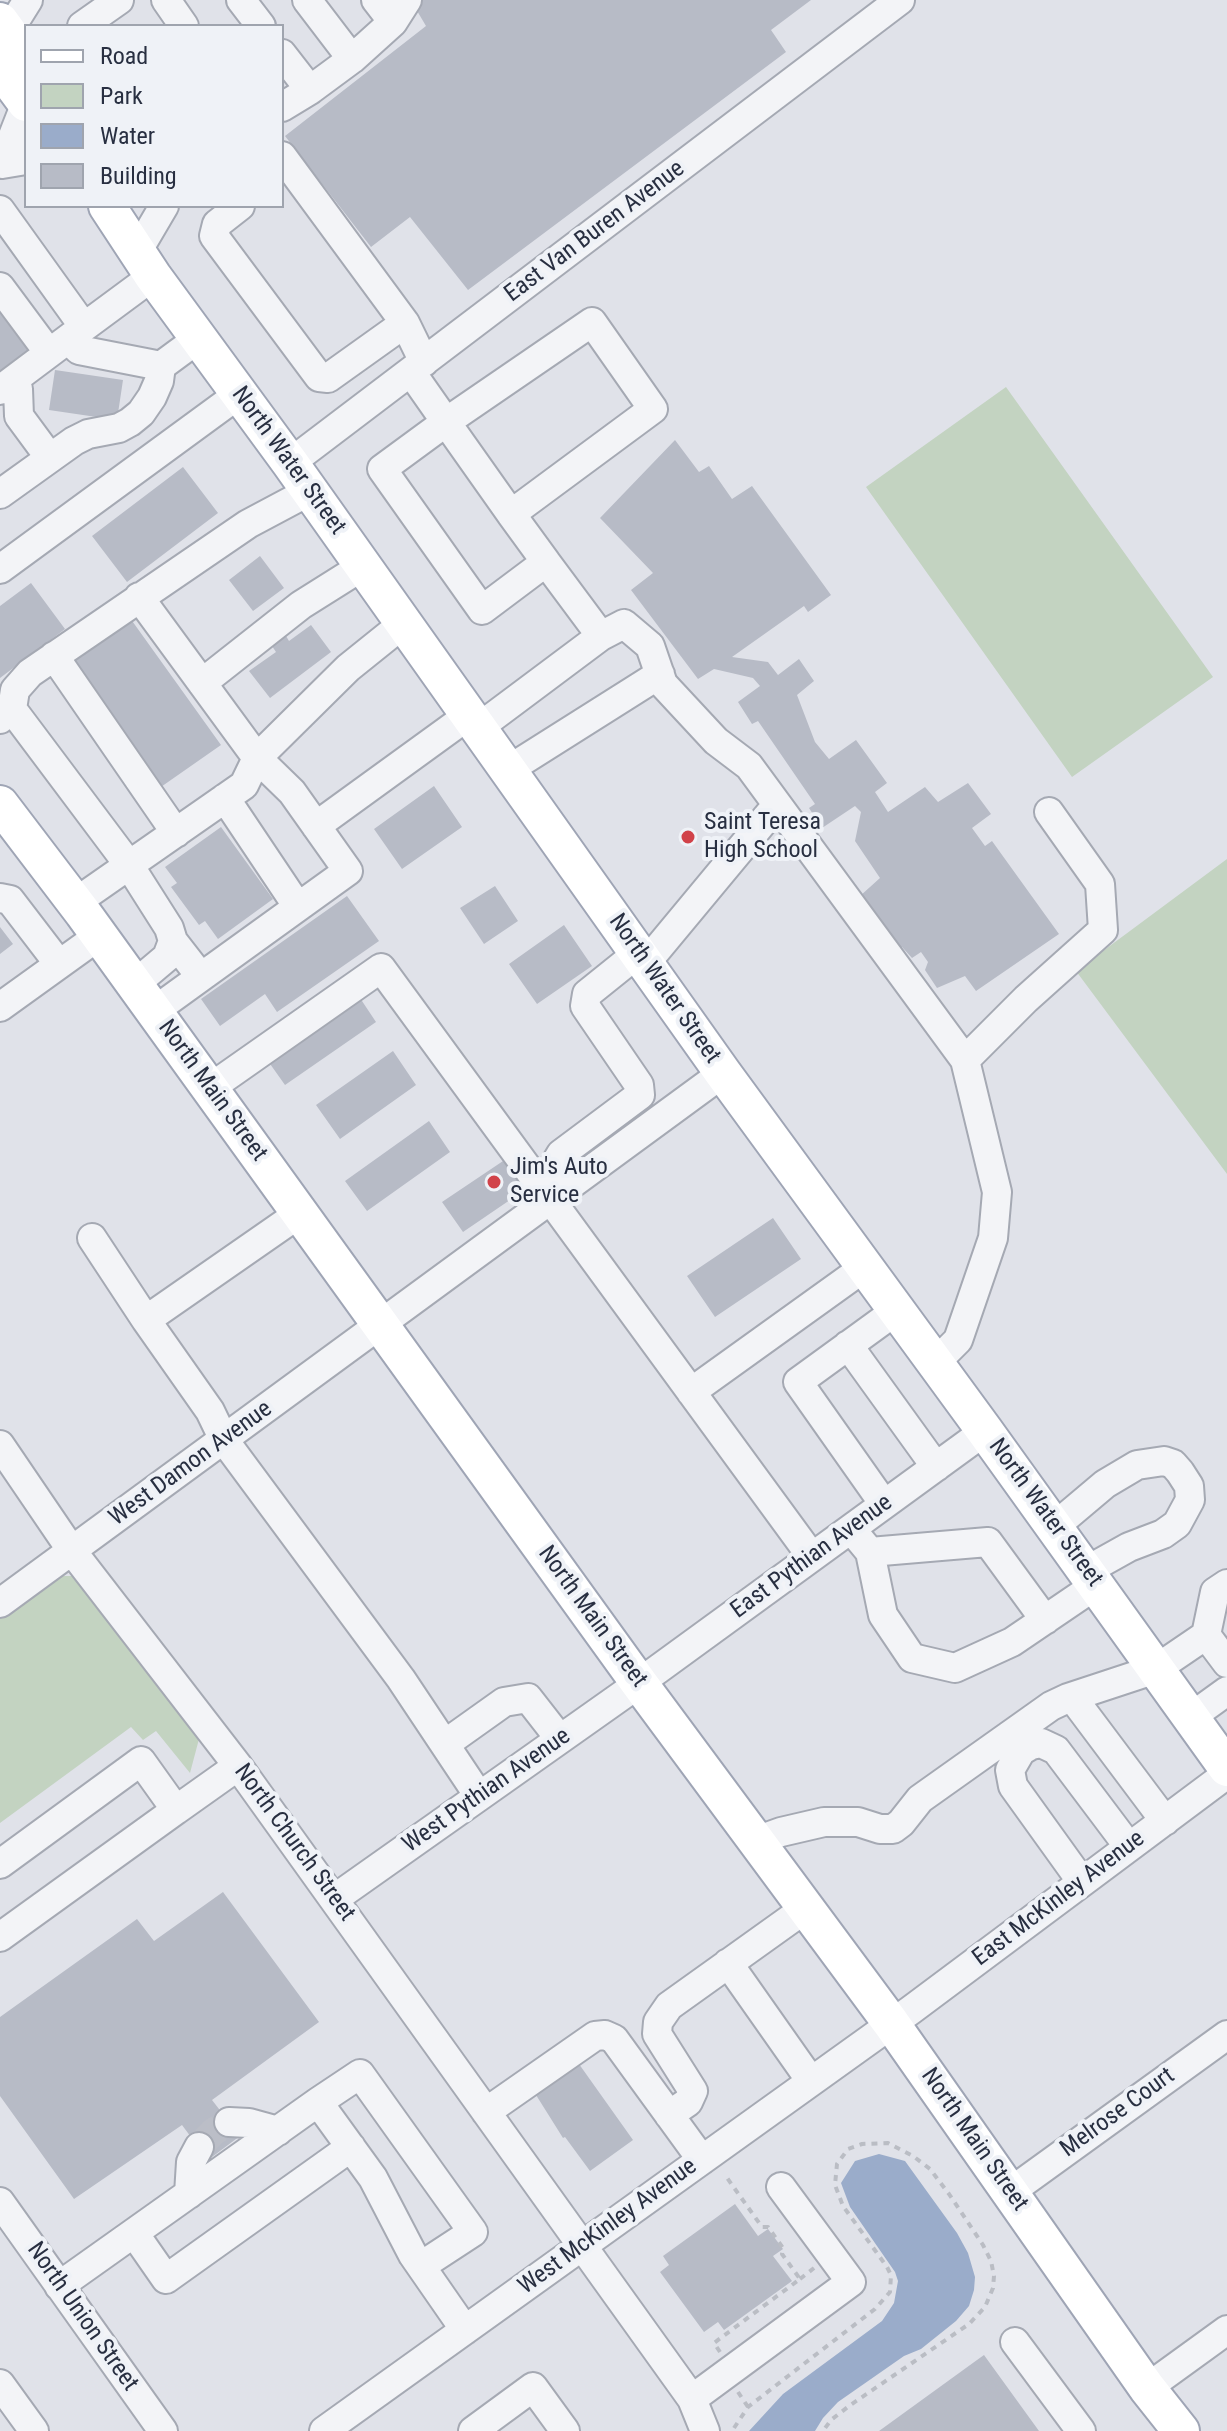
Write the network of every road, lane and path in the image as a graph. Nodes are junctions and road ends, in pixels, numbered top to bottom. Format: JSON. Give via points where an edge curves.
{"nodes":[{"id":1,"x":28,"y":0,"type":"edge"},
{"id":2,"x":119,"y":0,"type":"edge"},
{"id":3,"x":166,"y":0,"type":"edge"},
{"id":4,"x":241,"y":0,"type":"edge"},
{"id":5,"x":307,"y":0,"type":"edge"},
{"id":6,"x":900,"y":0,"type":"edge"},
{"id":7,"x":392,"y":7,"type":"edge"},
{"id":8,"x":85,"y":24,"type":"edge"},
{"id":9,"x":183,"y":24,"type":"edge"},
{"id":10,"x":259,"y":24,"type":"edge"},
{"id":11,"x":11,"y":36,"type":"edge"},
{"id":12,"x":284,"y":57,"type":"edge"},
{"id":13,"x":352,"y":59,"type":"junction"},
{"id":14,"x":0,"y":68,"type":"edge"},
{"id":15,"x":310,"y":90,"type":"junction"},
{"id":16,"x":24,"y":100,"type":"edge"},
{"id":17,"x":284,"y":106,"type":"edge"},
{"id":18,"x":24,"y":110,"type":"edge"},
{"id":19,"x":9,"y":163,"type":"edge"},
{"id":20,"x":285,"y":166,"type":"edge"},
{"id":21,"x":108,"y":208,"type":"edge"},
{"id":22,"x":163,"y":208,"type":"edge"},
{"id":23,"x":237,"y":208,"type":"edge"},
{"id":24,"x":0,"y":210,"type":"edge"},
{"id":25,"x":145,"y":264,"type":"junction"},
{"id":26,"x":0,"y":287,"type":"edge"},
{"id":27,"x":405,"y":323,"type":"junction"},
{"id":28,"x":199,"y":338,"type":"junction"},
{"id":29,"x":67,"y":340,"type":"junction"},
{"id":30,"x":161,"y":366,"type":"junction"},
{"id":31,"x":418,"y":367,"type":"junction"},
{"id":32,"x":6,"y":386,"type":"edge"},
{"id":33,"x":239,"y":394,"type":"junction"},
{"id":34,"x":446,"y":422,"type":"junction"},
{"id":35,"x":50,"y":458,"type":"junction"},
{"id":36,"x":300,"y":477,"type":"junction"},
{"id":37,"x":3,"y":485,"type":"edge"},
{"id":38,"x":511,"y":514,"type":"junction"},
{"id":39,"x":546,"y":562,"type":"junction"},
{"id":40,"x":363,"y":566,"type":"junction"},
{"id":41,"x":0,"y":569,"type":"edge"},
{"id":42,"x":139,"y":597,"type":"junction"},
{"id":43,"x":404,"y":623,"type":"junction"},
{"id":44,"x":601,"y":636,"type":"junction"},
{"id":45,"x":54,"y":656,"type":"junction"},
{"id":46,"x":660,"y":674,"type":"junction"},
{"id":47,"x":202,"y":683,"type":"junction"},
{"id":48,"x":6,"y":714,"type":"edge"},
{"id":49,"x":474,"y":722,"type":"junction"},
{"id":50,"x":257,"y":758,"type":"junction"},
{"id":51,"x":508,"y":770,"type":"junction"},
{"id":52,"x":225,"y":798,"type":"junction"},
{"id":53,"x":0,"y":804,"type":"edge"},
{"id":54,"x":777,"y":805,"type":"junction"},
{"id":55,"x":1049,"y":812,"type":"dead end"},
{"id":56,"x":316,"y":826,"type":"junction"},
{"id":57,"x":176,"y":833,"type":"junction"},
{"id":58,"x":129,"y":865,"type":"junction"},
{"id":59,"x":5,"y":899,"type":"edge"},
{"id":60,"x":76,"y":902,"type":"junction"},
{"id":61,"x":298,"y":907,"type":"junction"},
{"id":62,"x":100,"y":935,"type":"junction"},
{"id":63,"x":173,"y":941,"type":"junction"},
{"id":64,"x":642,"y":958,"type":"junction"},
{"id":65,"x":59,"y":964,"type":"junction"},
{"id":66,"x":201,"y":977,"type":"junction"},
{"id":67,"x":144,"y":997,"type":"junction"},
{"id":68,"x":0,"y":1007,"type":"edge"},
{"id":69,"x":965,"y":1060,"type":"junction"},
{"id":70,"x":723,"y":1073,"type":"junction"},
{"id":71,"x":210,"y":1088,"type":"junction"},
{"id":72,"x":560,"y":1193,"type":"junction"},
{"id":73,"x":300,"y":1213,"type":"junction"},
{"id":74,"x":92,"y":1238,"type":"dead end"},
{"id":75,"x":865,"y":1267,"type":"junction"},
{"id":76,"x":897,"y":1310,"type":"junction"},
{"id":77,"x":146,"y":1320,"type":"junction"},
{"id":78,"x":381,"y":1325,"type":"junction"},
{"id":79,"x":848,"y":1345,"type":"junction"},
{"id":80,"x":935,"y":1363,"type":"junction"},
{"id":81,"x":691,"y":1392,"type":"junction"},
{"id":82,"x":985,"y":1431,"type":"junction"},
{"id":83,"x":224,"y":1440,"type":"junction"},
{"id":84,"x":0,"y":1445,"type":"edge"},
{"id":85,"x":936,"y":1467,"type":"junction"},
{"id":86,"x":884,"y":1504,"type":"junction"},
{"id":87,"x":1054,"y":1527,"type":"junction"},
{"id":88,"x":851,"y":1529,"type":"junction"},
{"id":89,"x":72,"y":1551,"type":"junction"},
{"id":90,"x":870,"y":1552,"type":"junction"},
{"id":91,"x":812,"y":1557,"type":"junction"},
{"id":92,"x":1091,"y":1578,"type":"junction"},
{"id":93,"x":1227,"y":1584,"type":"edge"},
{"id":94,"x":0,"y":1603,"type":"edge"},
{"id":95,"x":1045,"y":1620,"type":"junction"},
{"id":96,"x":1206,"y":1635,"type":"junction"},
{"id":97,"x":1227,"y":1663,"type":"edge"},
{"id":98,"x":1156,"y":1669,"type":"junction"},
{"id":99,"x":639,"y":1683,"type":"junction"},
{"id":100,"x":1227,"y":1691,"type":"edge"},
{"id":101,"x":1072,"y":1697,"type":"junction"},
{"id":102,"x":1191,"y":1717,"type":"junction"},
{"id":103,"x":560,"y":1739,"type":"junction"},
{"id":104,"x":1015,"y":1743,"type":"junction"},
{"id":105,"x":445,"y":1744,"type":"junction"},
{"id":106,"x":1224,"y":1759,"type":"edge"},
{"id":107,"x":238,"y":1766,"type":"junction"},
{"id":108,"x":479,"y":1796,"type":"junction"},
{"id":109,"x":176,"y":1810,"type":"junction"},
{"id":110,"x":1165,"y":1821,"type":"junction"},
{"id":111,"x":756,"y":1841,"type":"junction"},
{"id":112,"x":1129,"y":1847,"type":"junction"},
{"id":113,"x":0,"y":1864,"type":"edge"},
{"id":114,"x":1082,"y":1882,"type":"junction"},
{"id":115,"x":334,"y":1899,"type":"junction"},
{"id":116,"x":806,"y":1908,"type":"junction"},
{"id":117,"x":0,"y":1937,"type":"edge"},
{"id":118,"x":728,"y":1963,"type":"junction"},
{"id":119,"x":891,"y":2023,"type":"junction"},
{"id":120,"x":1227,"y":2035,"type":"edge"},
{"id":121,"x":811,"y":2081,"type":"junction"},
{"id":122,"x":318,"y":2102,"type":"junction"},
{"id":123,"x":486,"y":2112,"type":"junction"},
{"id":124,"x":669,"y":2115,"type":"junction"},
{"id":125,"x":229,"y":2122,"type":"dead end"},
{"id":126,"x":278,"y":2131,"type":"junction"},
{"id":127,"x":199,"y":2147,"type":"tunnel mouth"},
{"id":128,"x":351,"y":2147,"type":"junction"},
{"id":129,"x":713,"y":2167,"type":"junction"},
{"id":130,"x":781,"y":2187,"type":"dead end"},
{"id":131,"x":1010,"y":2192,"type":"junction"},
{"id":132,"x":189,"y":2194,"type":"junction"},
{"id":133,"x":0,"y":2202,"type":"edge"},
{"id":134,"x":134,"y":2233,"type":"junction"},
{"id":135,"x":582,"y":2246,"type":"junction"},
{"id":136,"x":818,"y":2265,"type":"dead end"},
{"id":137,"x":421,"y":2266,"type":"junction"},
{"id":138,"x":800,"y":2279,"type":"junction"},
{"id":139,"x":59,"y":2286,"type":"junction"},
{"id":140,"x":465,"y":2330,"type":"junction"},
{"id":141,"x":1227,"y":2330,"type":"edge"},
{"id":142,"x":1015,"y":2342,"type":"dead end"},
{"id":143,"x":714,"y":2343,"type":"dead end"},
{"id":144,"x":0,"y":2384,"type":"edge"},
{"id":145,"x":735,"y":2387,"type":"dead end"},
{"id":146,"x":1147,"y":2388,"type":"junction"},
{"id":147,"x":692,"y":2399,"type":"junction"},
{"id":148,"x":748,"y":2407,"type":"junction"},
{"id":149,"x":483,"y":2428,"type":"edge"},
{"id":150,"x":734,"y":2428,"type":"dead end"},
{"id":151,"x":34,"y":2431,"type":"edge"},
{"id":152,"x":163,"y":2431,"type":"edge"},
{"id":153,"x":324,"y":2431,"type":"edge"},
{"id":154,"x":565,"y":2431,"type":"edge"},
{"id":155,"x":705,"y":2431,"type":"edge"},
{"id":156,"x":823,"y":2431,"type":"edge"},
{"id":157,"x":1081,"y":2431,"type":"edge"},
{"id":158,"x":1181,"y":2431,"type":"edge"}],
"edges":[{"from":1,"to":11,"type":"street"},
{"from":2,"to":8,"type":"street"},
{"from":3,"to":9,"type":"street"},
{"from":4,"to":10,"type":"street"},
{"from":5,"to":13,"type":"street"},
{"from":6,"to":31,"type":"street","name":"East Van Buren Avenue"},
{"from":7,"to":13,"type":"street"},
{"from":12,"to":15,"type":"street"},
{"from":13,"to":15,"type":"street"},
{"from":14,"to":16,"type":"main road"},
{"from":15,"to":17,"type":"street"},
{"from":18,"to":19,"type":"street"},
{"from":20,"to":27,"type":"street"},
{"from":21,"to":25,"type":"main road","name":"North Water Street"},
{"from":22,"to":25,"type":"street"},
{"from":23,"to":27,"type":"street","via":[[217,224],[214,236],[319,377],[328,378]]},
{"from":24,"to":29,"type":"street"},
{"from":25,"to":28,"type":"main road","name":"North Water Street"},
{"from":25,"to":29,"type":"street"},
{"from":26,"to":29,"type":"street"},
{"from":27,"to":31,"type":"street"},
{"from":28,"to":30,"type":"street"},
{"from":28,"to":33,"type":"main road","name":"North Water Street"},
{"from":29,"to":30,"type":"street","via":[[79,350]]},
{"from":29,"to":32,"type":"street"},
{"from":30,"to":35,"type":"street","via":[[159,381],[141,413],[119,428],[88,434]]},
{"from":31,"to":34,"type":"street"},
{"from":31,"to":36,"type":"street","name":"East Van Buren Avenue"},
{"from":32,"to":35,"type":"street","via":[[18,389],[19,416]]},
{"from":33,"to":36,"type":"main road","name":"North Water Street"},
{"from":33,"to":41,"type":"street"},
{"from":34,"to":38,"type":"street"},
{"from":34,"to":38,"type":"street","via":[[592,322],[653,409]]},
{"from":34,"to":39,"type":"street","via":[[382,469],[482,610]]},
{"from":35,"to":37,"type":"street"},
{"from":36,"to":40,"type":"main road","name":"North Water Street"},
{"from":36,"to":42,"type":"street","name":"East Van Buren Avenue","via":[[248,524]]},
{"from":38,"to":39,"type":"street"},
{"from":39,"to":44,"type":"street"},
{"from":40,"to":43,"type":"main road","name":"North Water Street"},
{"from":40,"to":47,"type":"street","via":[[301,605]]},
{"from":42,"to":45,"type":"street","name":"East Van Buren Avenue"},
{"from":42,"to":47,"type":"street"},
{"from":43,"to":49,"type":"main road","name":"North Water Street"},
{"from":43,"to":50,"type":"street","via":[[348,668]]},
{"from":44,"to":46,"type":"street","via":[[624,624],[650,646]]},
{"from":44,"to":49,"type":"street"},
{"from":45,"to":48,"type":"street","name":"East Van Buren Avenue","via":[[15,690]]},
{"from":45,"to":57,"type":"street"},
{"from":46,"to":51,"type":"street"},
{"from":46,"to":54,"type":"street","via":[[663,684],[716,741],[749,766]]},
{"from":47,"to":50,"type":"street"},
{"from":48,"to":58,"type":"street"},
{"from":49,"to":51,"type":"main road","name":"North Water Street"},
{"from":49,"to":56,"type":"street"},
{"from":50,"to":52,"type":"street","via":[[244,785]]},
{"from":50,"to":56,"type":"street","via":[[292,792]]},
{"from":51,"to":64,"type":"main road","name":"North Water Street"},
{"from":52,"to":57,"type":"street"},
{"from":52,"to":61,"type":"street"},
{"from":53,"to":60,"type":"main road","name":"North Main Street"},
{"from":54,"to":64,"type":"street"},
{"from":54,"to":69,"type":"street"},
{"from":55,"to":69,"type":"street","via":[[1100,884],[1103,930]]},
{"from":56,"to":61,"type":"street","via":[[348,871]]},
{"from":57,"to":58,"type":"street"},
{"from":58,"to":60,"type":"street"},
{"from":58,"to":63,"type":"street"},
{"from":59,"to":65,"type":"street"},
{"from":60,"to":62,"type":"main road","name":"North Main Street"},
{"from":61,"to":66,"type":"street"},
{"from":62,"to":65,"type":"street"},
{"from":62,"to":67,"type":"main road","name":"North Main Street"},
{"from":63,"to":66,"type":"street"},
{"from":63,"to":67,"type":"street"},
{"from":64,"to":70,"type":"main road","name":"North Water Street"},
{"from":64,"to":72,"type":"street","via":[[587,994],[585,1006],[639,1085],[640,1095],[561,1154],[555,1164]]},
{"from":65,"to":68,"type":"street"},
{"from":66,"to":67,"type":"street"},
{"from":67,"to":71,"type":"main road","name":"North Main Street"},
{"from":69,"to":80,"type":"street","via":[[997,1192],[993,1238],[958,1340]]},
{"from":70,"to":72,"type":"street","name":"West Damon Avenue"},
{"from":70,"to":75,"type":"main road","name":"North Water Street"},
{"from":71,"to":72,"type":"street","via":[[381,968]]},
{"from":71,"to":73,"type":"main road","name":"North Main Street"},
{"from":72,"to":78,"type":"street","name":"West Damon Avenue"},
{"from":72,"to":81,"type":"street"},
{"from":73,"to":77,"type":"street"},
{"from":73,"to":78,"type":"main road","name":"North Main Street"},
{"from":74,"to":77,"type":"street"},
{"from":75,"to":76,"type":"main road","name":"North Water Street"},
{"from":75,"to":81,"type":"street"},
{"from":76,"to":79,"type":"street"},
{"from":76,"to":80,"type":"main road","name":"North Water Street"},
{"from":77,"to":83,"type":"street","via":[[210,1411]]},
{"from":78,"to":83,"type":"street","name":"West Damon Avenue"},
{"from":78,"to":99,"type":"main road","name":"North Main Street"},
{"from":79,"to":85,"type":"street"},
{"from":79,"to":86,"type":"street","via":[[798,1382]]},
{"from":80,"to":82,"type":"main road","name":"North Water Street"},
{"from":81,"to":91,"type":"street"},
{"from":82,"to":85,"type":"street","name":"East Pythian Avenue"},
{"from":82,"to":87,"type":"main road","name":"North Water Street"},
{"from":83,"to":89,"type":"street","name":"West Damon Avenue"},
{"from":83,"to":105,"type":"street"},
{"from":84,"to":89,"type":"street","name":"North Church Street"},
{"from":85,"to":86,"type":"street","name":"East Pythian Avenue"},
{"from":86,"to":88,"type":"street","name":"East Pythian Avenue"},
{"from":87,"to":92,"type":"main road","name":"North Water Street"},
{"from":87,"to":92,"type":"street","via":[[1137,1465],[1164,1461],[1180,1472],[1190,1500],[1177,1524],[1129,1547]]},
{"from":88,"to":90,"type":"street"},
{"from":88,"to":91,"type":"street","name":"East Pythian Avenue"},
{"from":89,"to":94,"type":"street","name":"West Damon Avenue"},
{"from":89,"to":107,"type":"street","name":"North Church Street"},
{"from":90,"to":95,"type":"street","via":[[988,1542]]},
{"from":90,"to":95,"type":"street","via":[[883,1615],[912,1658],[955,1668]]},
{"from":91,"to":99,"type":"street","name":"East Pythian Avenue"},
{"from":92,"to":95,"type":"street"},
{"from":92,"to":98,"type":"main road","name":"North Water Street"},
{"from":93,"to":96,"type":"street","via":[[1215,1592]]},
{"from":96,"to":97,"type":"street"},
{"from":96,"to":98,"type":"street"},
{"from":98,"to":101,"type":"street"},
{"from":98,"to":102,"type":"main road","name":"North Water Street"},
{"from":99,"to":103,"type":"street","name":"West Pythian Avenue"},
{"from":99,"to":111,"type":"main road","name":"North Main Street"},
{"from":100,"to":102,"type":"street"},
{"from":101,"to":104,"type":"street","via":[[1051,1706]]},
{"from":101,"to":110,"type":"street"},
{"from":102,"to":106,"type":"main road","name":"North Water Street"},
{"from":103,"to":105,"type":"street","via":[[528,1698],[504,1702]]},
{"from":103,"to":108,"type":"street","name":"West Pythian Avenue"},
{"from":104,"to":111,"type":"street","via":[[920,1799],[893,1829],[824,1822]]},
{"from":104,"to":112,"type":"street","via":[[1041,1743],[1056,1750]]},
{"from":104,"to":114,"type":"street","via":[[1013,1786]]},
{"from":105,"to":108,"type":"street"},
{"from":106,"to":110,"type":"street","name":"East McKinley Avenue"},
{"from":107,"to":109,"type":"street"},
{"from":107,"to":115,"type":"street","name":"North Church Street"},
{"from":108,"to":115,"type":"street","name":"West Pythian Avenue"},
{"from":109,"to":113,"type":"street","via":[[141,1761]]},
{"from":109,"to":117,"type":"street"},
{"from":110,"to":112,"type":"street","name":"East McKinley Avenue"},
{"from":111,"to":116,"type":"main road","name":"North Main Street"},
{"from":112,"to":114,"type":"street","name":"East McKinley Avenue"},
{"from":114,"to":119,"type":"street","name":"East McKinley Avenue"},
{"from":115,"to":123,"type":"street","name":"North Church Street"},
{"from":116,"to":118,"type":"street"},
{"from":116,"to":119,"type":"main road","name":"North Main Street"},
{"from":118,"to":121,"type":"street"},
{"from":118,"to":124,"type":"street","via":[[669,2006],[658,2022],[657,2034],[693,2091],[688,2102]]},
{"from":119,"to":121,"type":"street","name":"West McKinley Avenue"},
{"from":119,"to":131,"type":"main road","name":"North Main Street"},
{"from":120,"to":131,"type":"street","name":"Melrose Court"},
{"from":121,"to":129,"type":"street","name":"West McKinley Avenue"},
{"from":122,"to":126,"type":"street"},
{"from":122,"to":128,"type":"street"},
{"from":122,"to":137,"type":"street","via":[[360,2074],[473,2232]]},
{"from":123,"to":124,"type":"street","via":[[595,2036],[605,2035],[614,2039]]},
{"from":123,"to":135,"type":"street","name":"North Church Street"},
{"from":124,"to":129,"type":"street"},
{"from":125,"to":126,"type":"street"},
{"from":126,"to":132,"type":"street"},
{"from":127,"to":132,"type":"street","via":[[191,2162]]},
{"from":128,"to":134,"type":"street","via":[[166,2279]]},
{"from":128,"to":137,"type":"street"},
{"from":129,"to":135,"type":"street","name":"West McKinley Avenue"},
{"from":129,"to":138,"type":"path","via":[[762,2227],[768,2227]]},
{"from":130,"to":147,"type":"street","via":[[851,2282]]},
{"from":131,"to":146,"type":"main road","name":"North Main Street"},
{"from":132,"to":134,"type":"street"},
{"from":133,"to":139,"type":"street","name":"North Union Street"},
{"from":134,"to":139,"type":"street"},
{"from":135,"to":140,"type":"street","name":"West McKinley Avenue"},
{"from":135,"to":147,"type":"street","name":"North Church Street"},
{"from":136,"to":138,"type":"path"},
{"from":137,"to":140,"type":"street"},
{"from":138,"to":143,"type":"path"},
{"from":139,"to":152,"type":"street","name":"North Union Street"},
{"from":140,"to":153,"type":"street","name":"West McKinley Avenue"},
{"from":141,"to":146,"type":"street"},
{"from":142,"to":157,"type":"street"},
{"from":144,"to":151,"type":"street"},
{"from":145,"to":148,"type":"path"},
{"from":146,"to":158,"type":"main road","name":"North Main Street"},
{"from":147,"to":155,"type":"street","name":"North Church Street"},
{"from":148,"to":150,"type":"path"},
{"from":148,"to":156,"type":"path","via":[[890,2292],[887,2267],[843,2206],[835,2185],[837,2164],[849,2148],[888,2143],[930,2169],[949,2194],[991,2261],[993,2288],[969,2324],[849,2406]]},
{"from":149,"to":154,"type":"street","via":[[533,2387]]}]}
